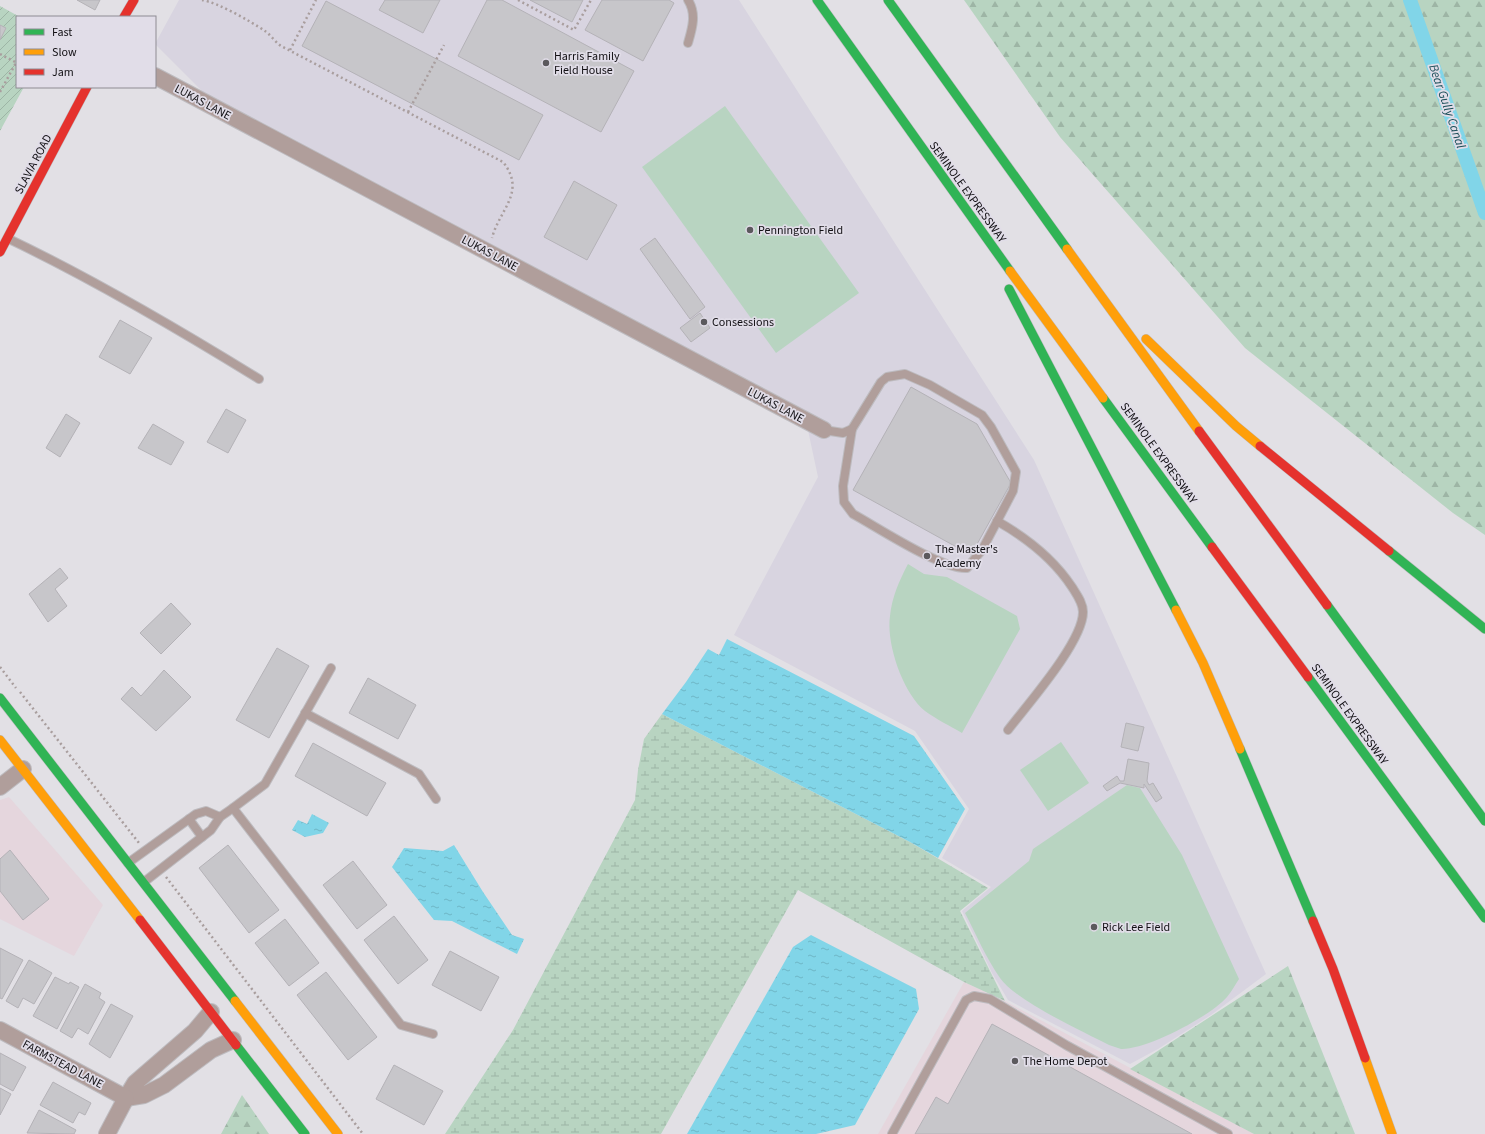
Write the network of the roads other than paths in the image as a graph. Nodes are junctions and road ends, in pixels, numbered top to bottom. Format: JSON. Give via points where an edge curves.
{"nodes":[{"id":1,"x":134,"y":0,"type":"edge"},
{"id":2,"x":688,"y":0,"type":"edge"},
{"id":3,"x":817,"y":0,"type":"edge"},
{"id":4,"x":888,"y":0,"type":"edge"},
{"id":5,"x":125,"y":16,"type":"edge"},
{"id":6,"x":688,"y":43,"type":"dead end"},
{"id":7,"x":156,"y":77,"type":"edge"},
{"id":8,"x":86,"y":88,"type":"edge"},
{"id":9,"x":975,"y":224,"type":"junction"},
{"id":10,"x":7,"y":238,"type":"junction"},
{"id":11,"x":0,"y":252,"type":"edge"},
{"id":12,"x":1097,"y":291,"type":"junction"},
{"id":13,"x":259,"y":379,"type":"dead end"},
{"id":14,"x":852,"y":429,"type":"junction"},
{"id":15,"x":824,"y":430,"type":"joint"},
{"id":16,"x":997,"y":521,"type":"junction"},
{"id":17,"x":1485,"y":629,"type":"edge"},
{"id":18,"x":331,"y":668,"type":"dead end"},
{"id":19,"x":0,"y":698,"type":"edge"},
{"id":20,"x":305,"y":713,"type":"junction"},
{"id":21,"x":1008,"y":730,"type":"dead end"},
{"id":22,"x":0,"y":740,"type":"edge"},
{"id":23,"x":23,"y":769,"type":"junction"},
{"id":24,"x":0,"y":787,"type":"edge"},
{"id":25,"x":436,"y":799,"type":"dead end"},
{"id":26,"x":233,"y":808,"type":"junction"},
{"id":27,"x":220,"y":817,"type":"junction"},
{"id":28,"x":189,"y":819,"type":"junction"},
{"id":29,"x":1485,"y":821,"type":"edge"},
{"id":30,"x":202,"y":837,"type":"junction"},
{"id":31,"x":86,"y":851,"type":"junction"},
{"id":32,"x":128,"y":863,"type":"junction"},
{"id":33,"x":116,"y":872,"type":"dead end"},
{"id":34,"x":129,"y":878,"type":"dead end"},
{"id":35,"x":143,"y":883,"type":"junction"},
{"id":36,"x":1485,"y":918,"type":"edge"},
{"id":37,"x":211,"y":1012,"type":"junction"},
{"id":38,"x":0,"y":1030,"type":"edge"},
{"id":39,"x":434,"y":1034,"type":"dead end"},
{"id":40,"x":233,"y":1040,"type":"junction"},
{"id":41,"x":156,"y":1064,"type":"junction"},
{"id":42,"x":170,"y":1081,"type":"junction"},
{"id":43,"x":126,"y":1098,"type":"junction"},
{"id":44,"x":107,"y":1134,"type":"edge"},
{"id":45,"x":305,"y":1134,"type":"edge"},
{"id":46,"x":338,"y":1134,"type":"edge"},
{"id":47,"x":892,"y":1134,"type":"edge"},
{"id":48,"x":1228,"y":1134,"type":"edge"},
{"id":49,"x":1392,"y":1134,"type":"edge"}],
"edges":[{"from":1,"to":5,"type":"main road"},
{"from":2,"to":6,"type":"lane","via":[[693,8],[694,18]]},
{"from":3,"to":9,"type":"main road","name":"SEMINOLE EXPRESSWAY"},
{"from":4,"to":12,"type":"main road"},
{"from":7,"to":15,"type":"street","name":"LUKAS LANE"},
{"from":8,"to":10,"type":"main road","name":"SLAVIA ROAD"},
{"from":9,"to":36,"type":"main road","name":"SEMINOLE EXPRESSWAY"},
{"from":9,"to":49,"type":"main road","via":[[1112,483],[1203,663],[1333,969]]},
{"from":10,"to":11,"type":"main road","name":"SLAVIA ROAD"},
{"from":10,"to":13,"type":"lane","via":[[168,323]]},
{"from":12,"to":17,"type":"main road","via":[[1236,426]]},
{"from":12,"to":29,"type":"main road"},
{"from":14,"to":15,"type":"lane","via":[[844,433]]},
{"from":14,"to":16,"type":"lane","via":[[843,486],[844,502],[852,514],[933,558],[964,568],[970,566],[982,550]]},
{"from":14,"to":16,"type":"lane","via":[[880,382],[897,374],[912,376],[982,415],[1016,472],[1016,485]]},
{"from":16,"to":21,"type":"lane","via":[[1032,543],[1052,561],[1079,598],[1083,613],[1081,624],[1065,656]]},
{"from":18,"to":20,"type":"lane"},
{"from":19,"to":32,"type":"main road"},
{"from":20,"to":25,"type":"lane","via":[[419,774]]},
{"from":20,"to":26,"type":"lane","via":[[265,784]]},
{"from":22,"to":23,"type":"main road"},
{"from":23,"to":24,"type":"street"},
{"from":23,"to":31,"type":"main road"},
{"from":26,"to":27,"type":"lane"},
{"from":26,"to":39,"type":"lane","via":[[401,1025]]},
{"from":27,"to":28,"type":"lane","via":[[206,811]]},
{"from":27,"to":30,"type":"lane","via":[[211,830]]},
{"from":28,"to":30,"type":"lane"},
{"from":28,"to":32,"type":"lane"},
{"from":30,"to":35,"type":"lane"},
{"from":31,"to":33,"type":"main road"},
{"from":31,"to":37,"type":"main road"},
{"from":32,"to":35,"type":"main road"},
{"from":34,"to":35,"type":"main road"},
{"from":35,"to":46,"type":"main road"},
{"from":37,"to":40,"type":"main road"},
{"from":37,"to":41,"type":"street","via":[[195,1031]]},
{"from":38,"to":43,"type":"street","name":"FARMSTEAD LANE"},
{"from":40,"to":42,"type":"street","via":[[211,1050]]},
{"from":40,"to":45,"type":"main road"},
{"from":41,"to":42,"type":"street"},
{"from":41,"to":43,"type":"street","via":[[135,1083]]},
{"from":42,"to":43,"type":"street","via":[[144,1095]]},
{"from":43,"to":44,"type":"street"},
{"from":47,"to":48,"type":"lane","via":[[966,1000],[974,996],[990,999],[1066,1045]]}]}
